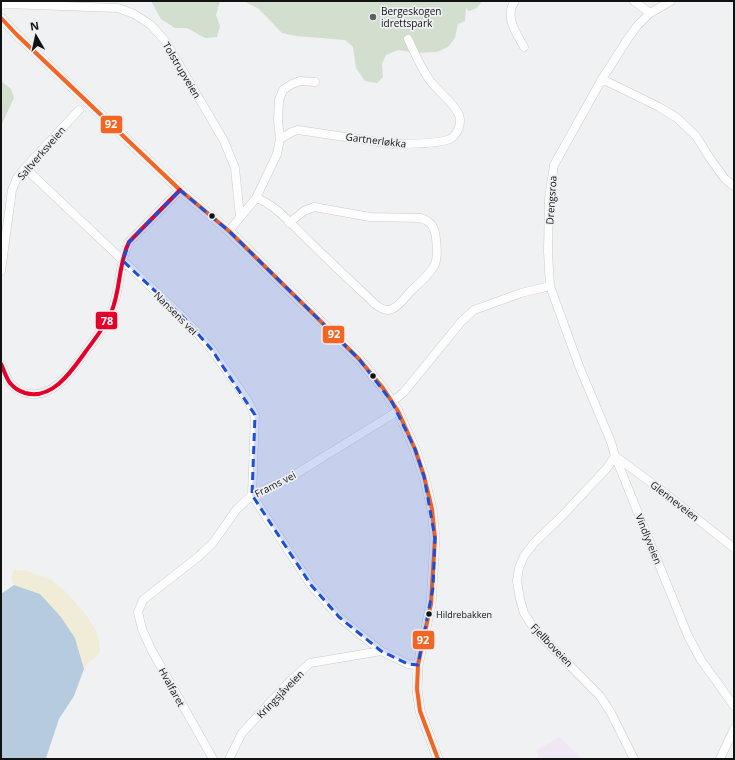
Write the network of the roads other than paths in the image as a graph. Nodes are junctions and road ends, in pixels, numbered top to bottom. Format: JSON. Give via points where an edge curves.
{"nodes":[{"id":1,"x":515,"y":1,"type":"edge"},
{"id":2,"x":634,"y":1,"type":"edge"},
{"id":3,"x":671,"y":1,"type":"edge"},
{"id":4,"x":1,"y":5,"type":"edge"},
{"id":5,"x":650,"y":13,"type":"junction"},
{"id":6,"x":1,"y":18,"type":"edge"},
{"id":7,"x":408,"y":39,"type":"dead end"},
{"id":8,"x":524,"y":47,"type":"dead end"},
{"id":9,"x":602,"y":79,"type":"junction"},
{"id":10,"x":315,"y":82,"type":"dead end"},
{"id":11,"x":79,"y":110,"type":"dead end"},
{"id":12,"x":280,"y":139,"type":"junction"},
{"id":13,"x":25,"y":168,"type":"junction"},
{"id":14,"x":734,"y":186,"type":"edge"},
{"id":15,"x":180,"y":190,"type":"junction"},
{"id":16,"x":256,"y":198,"type":"junction"},
{"id":17,"x":240,"y":217,"type":"junction"},
{"id":18,"x":289,"y":222,"type":"junction"},
{"id":19,"x":229,"y":231,"type":"junction"},
{"id":20,"x":123,"y":261,"type":"junction"},
{"id":21,"x":1,"y":271,"type":"edge"},
{"id":22,"x":550,"y":286,"type":"junction"},
{"id":23,"x":1,"y":364,"type":"edge"},
{"id":24,"x":392,"y":402,"type":"junction"},
{"id":25,"x":398,"y":412,"type":"junction"},
{"id":26,"x":615,"y":456,"type":"junction"},
{"id":27,"x":252,"y":495,"type":"junction"},
{"id":28,"x":734,"y":548,"type":"edge"},
{"id":29,"x":138,"y":612,"type":"joint"},
{"id":30,"x":381,"y":651,"type":"junction"},
{"id":31,"x":418,"y":665,"type":"junction"},
{"id":32,"x":734,"y":706,"type":"edge"},
{"id":33,"x":734,"y":729,"type":"edge"},
{"id":34,"x":213,"y":759,"type":"edge"},
{"id":35,"x":229,"y":759,"type":"edge"},
{"id":36,"x":438,"y":759,"type":"edge"},
{"id":37,"x":634,"y":759,"type":"edge"},
{"id":38,"x":720,"y":759,"type":"edge"}],
"edges":[{"from":1,"to":8,"type":"street","via":[[510,15],[513,28]]},
{"from":2,"to":5,"type":"street"},
{"from":3,"to":5,"type":"street","name":"Drengsroa"},
{"from":4,"to":17,"type":"street","name":"Tolstrupveien","via":[[118,8],[151,25],[166,42],[224,141],[235,168]]},
{"from":5,"to":9,"type":"street","name":"Drengsroa","via":[[632,32]]},
{"from":6,"to":15,"type":"street"},
{"from":7,"to":12,"type":"street","name":"Gartnerløkka","via":[[425,74],[460,117],[460,126],[451,138],[398,144],[298,130]]},
{"from":9,"to":14,"type":"street","via":[[677,118],[696,136],[725,179]]},
{"from":9,"to":22,"type":"street","name":"Drengsroa","via":[[554,165],[549,198]]},
{"from":10,"to":12,"type":"street","via":[[300,81],[284,90],[279,100]]},
{"from":11,"to":13,"type":"street","name":"Saltverksveien"},
{"from":12,"to":16,"type":"street","via":[[277,154]]},
{"from":13,"to":20,"type":"street","name":"Nansens vei"},
{"from":13,"to":21,"type":"street","name":"Saltverksveien","via":[[12,190]]},
{"from":15,"to":19,"type":"street"},
{"from":15,"to":20,"type":"street","via":[[129,242]]},
{"from":16,"to":17,"type":"street"},
{"from":16,"to":18,"type":"street","via":[[271,205]]},
{"from":17,"to":19,"type":"street"},
{"from":18,"to":18,"type":"street","via":[[381,309],[392,309],[399,304],[435,265],[436,237],[433,227],[421,218],[370,217],[314,207]]},
{"from":19,"to":24,"type":"street","via":[[359,359]]},
{"from":20,"to":23,"type":"street","via":[[111,312],[101,331],[68,375],[52,388],[28,394],[11,384]]},
{"from":20,"to":27,"type":"street","name":"Nansens vei","via":[[185,319],[212,350],[248,401],[255,414]]},
{"from":22,"to":24,"type":"street","via":[[521,293],[474,310],[460,322],[404,392]]},
{"from":22,"to":26,"type":"street","name":"Vindlyveien"},
{"from":24,"to":25,"type":"street"},
{"from":25,"to":27,"type":"street","name":"Frams vei","via":[[286,480]]},
{"from":25,"to":31,"type":"street","via":[[424,476],[432,509],[435,538],[431,604]]},
{"from":26,"to":28,"type":"street","name":"Glenneveien"},
{"from":26,"to":32,"type":"street","name":"Vindlyveien","via":[[688,636],[701,660]]},
{"from":26,"to":37,"type":"street","name":"Fjellboveien","via":[[607,468],[534,543],[524,556],[517,581],[524,613],[535,630],[600,696],[611,712]]},
{"from":27,"to":29,"type":"street","name":"Frams vei","via":[[236,510],[213,543],[143,600]]},
{"from":27,"to":30,"type":"street","via":[[311,585],[339,617]]},
{"from":29,"to":34,"type":"street","name":"Hvalfaret","via":[[142,630],[151,649]]},
{"from":30,"to":31,"type":"street","via":[[408,664]]},
{"from":30,"to":35,"type":"street","name":"Kringsjåveien","via":[[310,663],[242,733]]},
{"from":31,"to":36,"type":"street","via":[[417,689],[420,711]]},
{"from":33,"to":38,"type":"street"}]}
